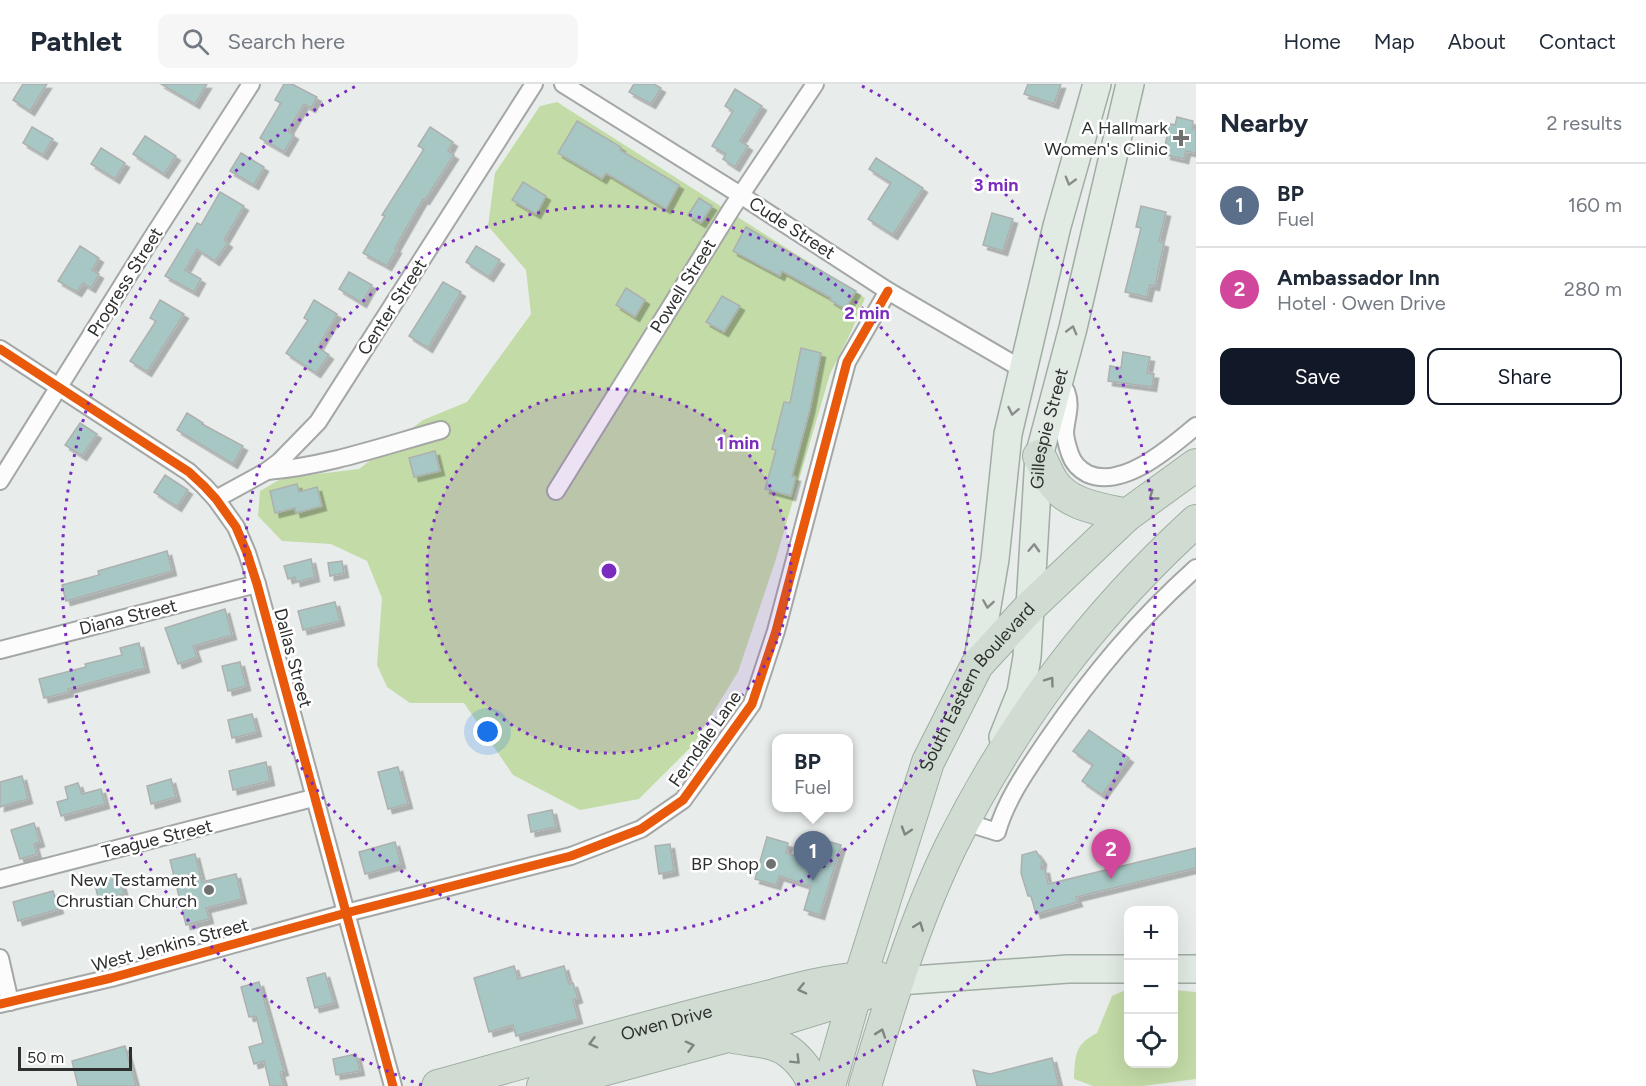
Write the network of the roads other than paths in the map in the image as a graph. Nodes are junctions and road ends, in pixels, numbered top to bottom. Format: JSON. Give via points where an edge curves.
{"nodes":[{"id":1,"x":251,"y":84,"type":"edge"},
{"id":2,"x":534,"y":84,"type":"edge"},
{"id":3,"x":563,"y":84,"type":"edge"},
{"id":4,"x":815,"y":84,"type":"edge"},
{"id":5,"x":1097,"y":84,"type":"edge"},
{"id":6,"x":1130,"y":84,"type":"edge"},
{"id":7,"x":742,"y":196,"type":"junction"},
{"id":8,"x":888,"y":291,"type":"junction"},
{"id":9,"x":0,"y":349,"type":"edge"},
{"id":10,"x":1022,"y":369,"type":"junction"},
{"id":11,"x":1056,"y":386,"type":"junction"},
{"id":12,"x":59,"y":388,"type":"junction"},
{"id":13,"x":1196,"y":426,"type":"edge"},
{"id":14,"x":441,"y":430,"type":"dead end"},
{"id":15,"x":1040,"y":456,"type":"junction"},
{"id":16,"x":1196,"y":465,"type":"edge"},
{"id":17,"x":267,"y":471,"type":"junction"},
{"id":18,"x":0,"y":481,"type":"edge"},
{"id":19,"x":556,"y":491,"type":"dead end"},
{"id":20,"x":216,"y":499,"type":"junction"},
{"id":21,"x":1127,"y":515,"type":"junction"},
{"id":22,"x":1196,"y":521,"type":"edge"},
{"id":23,"x":1196,"y":568,"type":"edge"},
{"id":24,"x":257,"y":584,"type":"junction"},
{"id":25,"x":1031,"y":606,"type":"junction"},
{"id":26,"x":0,"y":650,"type":"edge"},
{"id":27,"x":977,"y":665,"type":"junction"},
{"id":28,"x":988,"y":776,"type":"junction"},
{"id":29,"x":313,"y":798,"type":"junction"},
{"id":30,"x":964,"y":822,"type":"junction"},
{"id":31,"x":0,"y":879,"type":"edge"},
{"id":32,"x":346,"y":913,"type":"junction"},
{"id":33,"x":0,"y":958,"type":"edge"},
{"id":34,"x":1124,"y":969,"type":"edge"},
{"id":35,"x":1178,"y":969,"type":"edge"},
{"id":36,"x":1196,"y":969,"type":"edge"},
{"id":37,"x":899,"y":981,"type":"junction"},
{"id":38,"x":857,"y":988,"type":"junction"},
{"id":39,"x":5,"y":1003,"type":"edge"},
{"id":40,"x":727,"y":1036,"type":"junction"},
{"id":41,"x":393,"y":1086,"type":"edge"},
{"id":42,"x":438,"y":1086,"type":"edge"},
{"id":43,"x":543,"y":1086,"type":"edge"},
{"id":44,"x":813,"y":1086,"type":"edge"},
{"id":45,"x":830,"y":1086,"type":"edge"},
{"id":46,"x":865,"y":1086,"type":"edge"}],
"edges":[{"from":1,"to":12,"type":"street","name":"Progress Street"},
{"from":2,"to":17,"type":"street","name":"Center Street","via":[[318,422]]},
{"from":3,"to":7,"type":"street","name":"Cude Street"},
{"from":4,"to":7,"type":"street","name":"Powell Street"},
{"from":5,"to":10,"type":"main road","name":"Gillespie Street","one_way":true},
{"from":11,"to":6,"type":"main road","name":"Gillespie Street","one_way":true},
{"from":7,"to":8,"type":"street","name":"Cude Street"},
{"from":7,"to":19,"type":"street","name":"Powell Street"},
{"from":8,"to":10,"type":"street","name":"Cude Street"},
{"from":8,"to":32,"type":"street","name":"Ferndale Lane","via":[[846,362],[776,631],[752,704],[683,800],[641,829],[571,856]]},
{"from":9,"to":12,"type":"street","name":"Dallas Street"},
{"from":10,"to":27,"type":"main road","name":"Gillespie Street","one_way":true,"via":[[1008,434],[995,559]]},
{"from":11,"to":13,"type":"street","via":[[1066,392],[1070,402],[1065,434],[1071,457],[1081,471],[1099,479],[1124,475]]},
{"from":11,"to":15,"type":"main road","name":"Gillespie Street"},
{"from":12,"to":18,"type":"street","name":"Progress Street"},
{"from":12,"to":20,"type":"street","name":"Dallas Street","via":[[189,472]]},
{"from":14,"to":17,"type":"street","via":[[337,461]]},
{"from":15,"to":21,"type":"highway","via":[[1053,483],[1070,500]]},
{"from":25,"to":15,"type":"main road","name":"Gillespie Street","one_way":true},
{"from":16,"to":21,"type":"highway","name":"South Eastern Boulevard","one_way":true},
{"from":17,"to":20,"type":"street","name":"Center Street"},
{"from":20,"to":24,"type":"street","name":"Dallas Street","via":[[236,527]]},
{"from":21,"to":25,"type":"highway","name":"South Eastern Boulevard"},
{"from":28,"to":22,"type":"highway","one_way":true,"via":[[1012,735],[1093,626]]},
{"from":23,"to":30,"type":"street","via":[[1131,631],[1096,674],[1037,756],[1001,816],[997,832]]},
{"from":24,"to":26,"type":"street","name":"Diana Street"},
{"from":24,"to":29,"type":"street","name":"Dallas Street"},
{"from":25,"to":27,"type":"highway","name":"South Eastern Boulevard"},
{"from":25,"to":28,"type":"main road","name":"Gillespie Street","via":[[1021,692]]},
{"from":27,"to":38,"type":"highway","name":"South Eastern Boulevard","one_way":true,"via":[[928,762]]},
{"from":28,"to":30,"type":"highway"},
{"from":29,"to":31,"type":"street","name":"Teague Street"},
{"from":29,"to":32,"type":"street","name":"Dallas Street"},
{"from":37,"to":30,"type":"highway","one_way":true},
{"from":32,"to":39,"type":"street","name":"West Jenkins Street"},
{"from":32,"to":41,"type":"street","name":"Dallas Street"},
{"from":33,"to":39,"type":"street"},
{"from":34,"to":37,"type":"main road","name":"Owen Drive"},
{"from":35,"to":36,"type":"main road"},
{"from":37,"to":38,"type":"highway","name":"Owen Drive"},
{"from":46,"to":37,"type":"highway","one_way":true},
{"from":38,"to":40,"type":"highway","name":"Owen Drive"},
{"from":38,"to":42,"type":"highway","name":"Owen Drive","one_way":true,"via":[[808,987]]},
{"from":38,"to":45,"type":"highway"},
{"from":43,"to":40,"type":"highway","name":"Owen Drive","one_way":true},
{"from":40,"to":44,"type":"highway","one_way":true,"via":[[778,1045],[795,1057],[811,1077]]}]}
